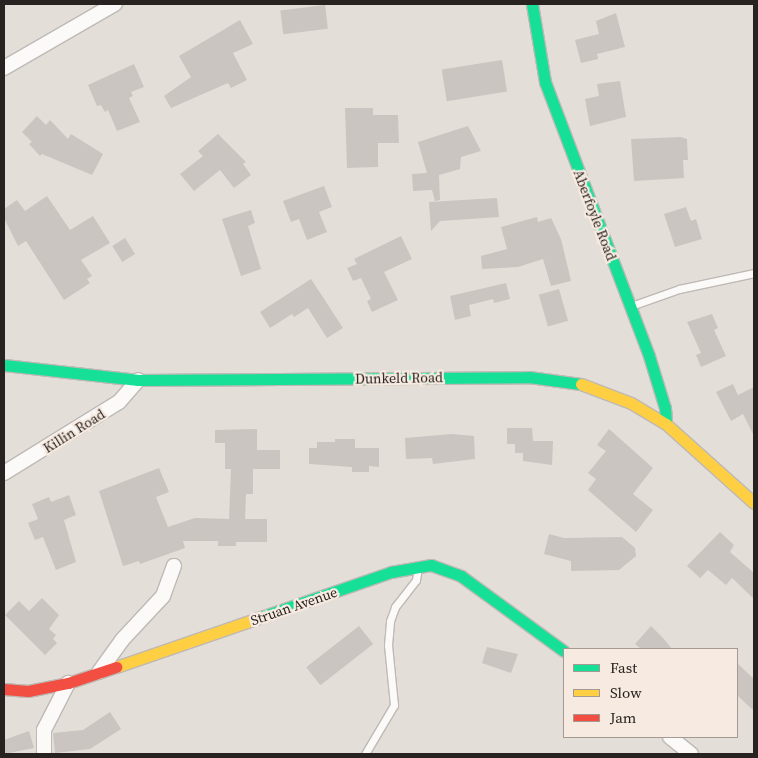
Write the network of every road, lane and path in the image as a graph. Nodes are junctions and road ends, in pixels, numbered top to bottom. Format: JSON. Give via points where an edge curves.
{"nodes":[{"id":1,"x":115,"y":4,"type":"edge"},
{"id":2,"x":532,"y":4,"type":"edge"},
{"id":3,"x":4,"y":68,"type":"edge"},
{"id":4,"x":754,"y":274,"type":"edge"},
{"id":5,"x":631,"y":306,"type":"junction"},
{"id":6,"x":4,"y":366,"type":"edge"},
{"id":7,"x":138,"y":380,"type":"junction"},
{"id":8,"x":666,"y":424,"type":"junction"},
{"id":9,"x":4,"y":473,"type":"edge"},
{"id":10,"x":754,"y":503,"type":"edge"},
{"id":11,"x":419,"y":565,"type":"junction"},
{"id":12,"x":174,"y":566,"type":"dead end"},
{"id":13,"x":563,"y":650,"type":"edge"},
{"id":14,"x":97,"y":675,"type":"junction"},
{"id":15,"x":68,"y":684,"type":"junction"},
{"id":16,"x":4,"y":689,"type":"edge"},
{"id":17,"x":671,"y":738,"type":"edge"},
{"id":18,"x":44,"y":752,"type":"dead end"},
{"id":19,"x":365,"y":754,"type":"edge"},
{"id":20,"x":691,"y":754,"type":"edge"}],
"edges":[{"from":1,"to":3,"type":"street"},
{"from":2,"to":5,"type":"street","name":"Aberfoyle Road","via":[[549,95]]},
{"from":4,"to":5,"type":"lane","via":[[679,289]]},
{"from":5,"to":8,"type":"street","name":"Aberfoyle Road","via":[[657,381]]},
{"from":6,"to":7,"type":"street","name":"Dunkeld Road"},
{"from":7,"to":8,"type":"street","name":"Dunkeld Road","via":[[529,377],[590,386],[631,403]]},
{"from":7,"to":9,"type":"street","name":"Killin Road","via":[[119,402]]},
{"from":8,"to":10,"type":"street","name":"Dunkeld Road"},
{"from":11,"to":13,"type":"street","name":"Struan Avenue","via":[[432,565],[461,576]]},
{"from":11,"to":14,"type":"street","name":"Struan Avenue"},
{"from":11,"to":19,"type":"lane","via":[[416,580],[394,607],[390,621],[388,645],[394,705]]},
{"from":12,"to":14,"type":"street","via":[[163,596],[122,640]]},
{"from":14,"to":15,"type":"street","name":"Struan Avenue"},
{"from":15,"to":16,"type":"street","name":"Struan Avenue","via":[[28,691]]},
{"from":15,"to":18,"type":"street","via":[[44,730]]},
{"from":17,"to":20,"type":"street"}]}
